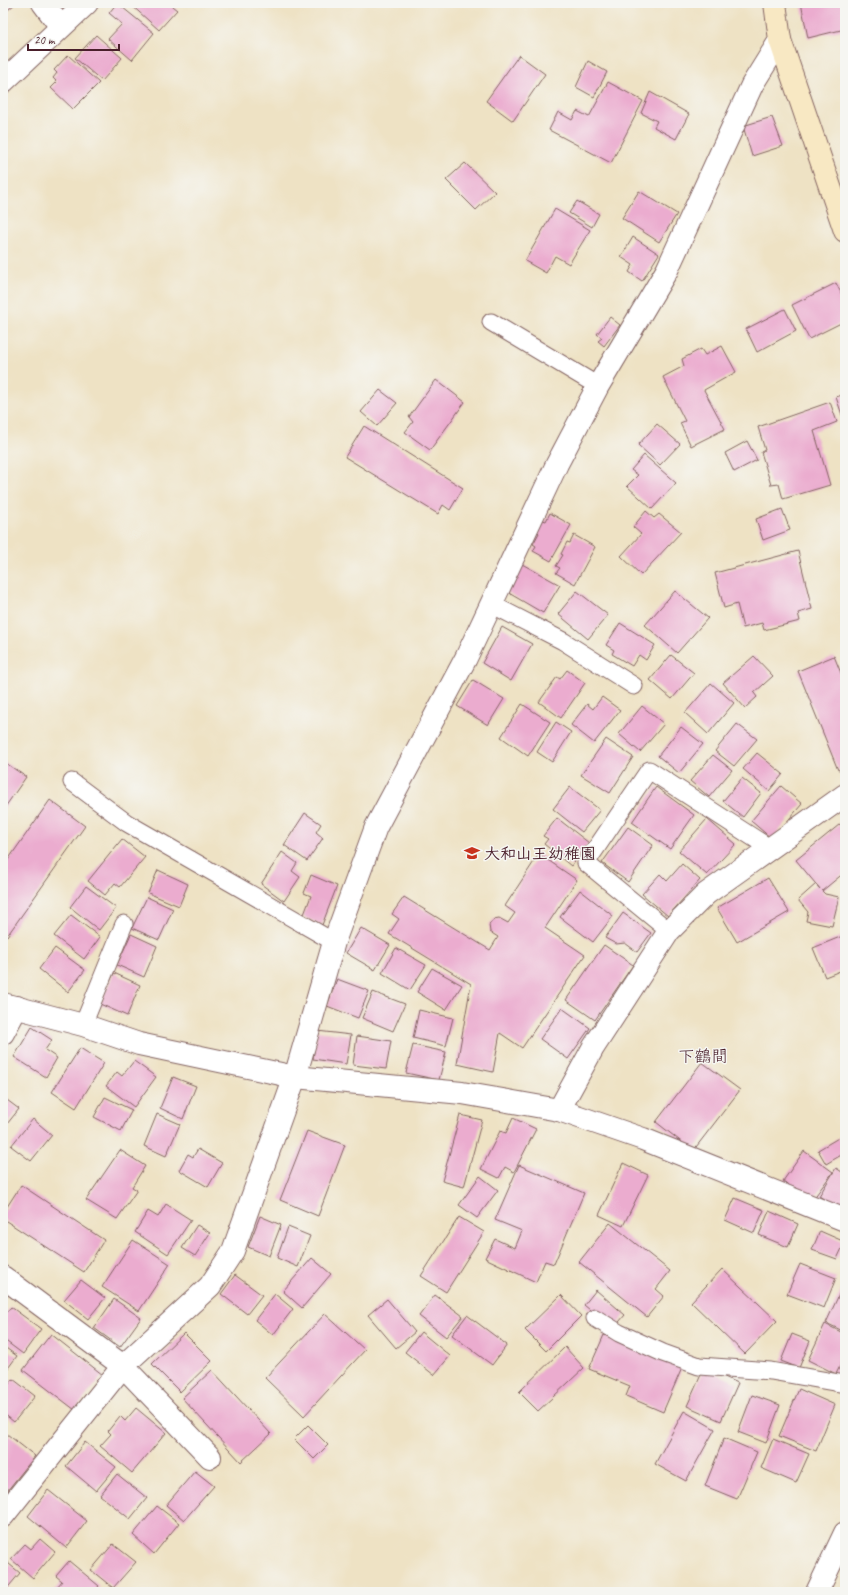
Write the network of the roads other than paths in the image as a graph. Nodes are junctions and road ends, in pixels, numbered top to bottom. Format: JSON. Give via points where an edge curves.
{"nodes":[{"id":1,"x":43,"y":3,"type":"edge"},
{"id":2,"x":87,"y":3,"type":"edge"},
{"id":3,"x":775,"y":3,"type":"edge"},
{"id":4,"x":61,"y":27,"type":"junction"},
{"id":5,"x":780,"y":40,"type":"junction"},
{"id":6,"x":3,"y":82,"type":"edge"},
{"id":7,"x":845,"y":231,"type":"edge"},
{"id":8,"x":491,"y":322,"type":"dead end"},
{"id":9,"x":598,"y":386,"type":"junction"},
{"id":10,"x":491,"y":604,"type":"junction"},
{"id":11,"x":634,"y":686,"type":"dead end"},
{"id":12,"x":72,"y":782,"type":"dead end"},
{"id":13,"x":845,"y":795,"type":"edge"},
{"id":14,"x":771,"y":849,"type":"junction"},
{"id":15,"x":124,"y":924,"type":"dead end"},
{"id":16,"x":669,"y":931,"type":"junction"},
{"id":17,"x":334,"y":942,"type":"junction"},
{"id":18,"x":10,"y":1006,"type":"edge"},
{"id":19,"x":83,"y":1025,"type":"junction"},
{"id":20,"x":3,"y":1033,"type":"edge"},
{"id":21,"x":294,"y":1077,"type":"junction"},
{"id":22,"x":559,"y":1110,"type":"junction"},
{"id":23,"x":845,"y":1220,"type":"edge"},
{"id":24,"x":3,"y":1277,"type":"edge"},
{"id":25,"x":595,"y":1318,"type":"dead end"},
{"id":26,"x":123,"y":1366,"type":"junction"},
{"id":27,"x":845,"y":1384,"type":"edge"},
{"id":28,"x":210,"y":1457,"type":"dead end"},
{"id":29,"x":3,"y":1516,"type":"edge"},
{"id":30,"x":845,"y":1533,"type":"edge"},
{"id":31,"x":817,"y":1592,"type":"edge"}],
"edges":[{"from":1,"to":4,"type":"street"},
{"from":2,"to":4,"type":"street"},
{"from":3,"to":5,"type":"street"},
{"from":4,"to":6,"type":"street"},
{"from":5,"to":7,"type":"street"},
{"from":5,"to":9,"type":"street","via":[[752,85],[667,270]]},
{"from":8,"to":9,"type":"lane"},
{"from":9,"to":10,"type":"street","via":[[557,464]]},
{"from":10,"to":11,"type":"lane","via":[[563,641]]},
{"from":10,"to":17,"type":"street","via":[[466,658],[376,827]]},
{"from":12,"to":17,"type":"lane","via":[[127,823]]},
{"from":13,"to":14,"type":"street"},
{"from":14,"to":16,"type":"street","via":[[706,894]]},
{"from":14,"to":16,"type":"lane","via":[[649,770],[586,863]]},
{"from":15,"to":19,"type":"lane"},
{"from":16,"to":22,"type":"street","via":[[593,1048]]},
{"from":17,"to":21,"type":"street"},
{"from":18,"to":19,"type":"street"},
{"from":18,"to":20,"type":"street"},
{"from":19,"to":21,"type":"street","via":[[139,1044]]},
{"from":21,"to":22,"type":"street","via":[[462,1093]]},
{"from":21,"to":26,"type":"street","via":[[233,1251],[210,1286]]},
{"from":22,"to":23,"type":"street","via":[[643,1139]]},
{"from":24,"to":26,"type":"street"},
{"from":25,"to":27,"type":"lane","via":[[619,1333],[699,1366],[771,1371]]},
{"from":26,"to":28,"type":"street"},
{"from":26,"to":29,"type":"street"},
{"from":30,"to":31,"type":"street"}]}
